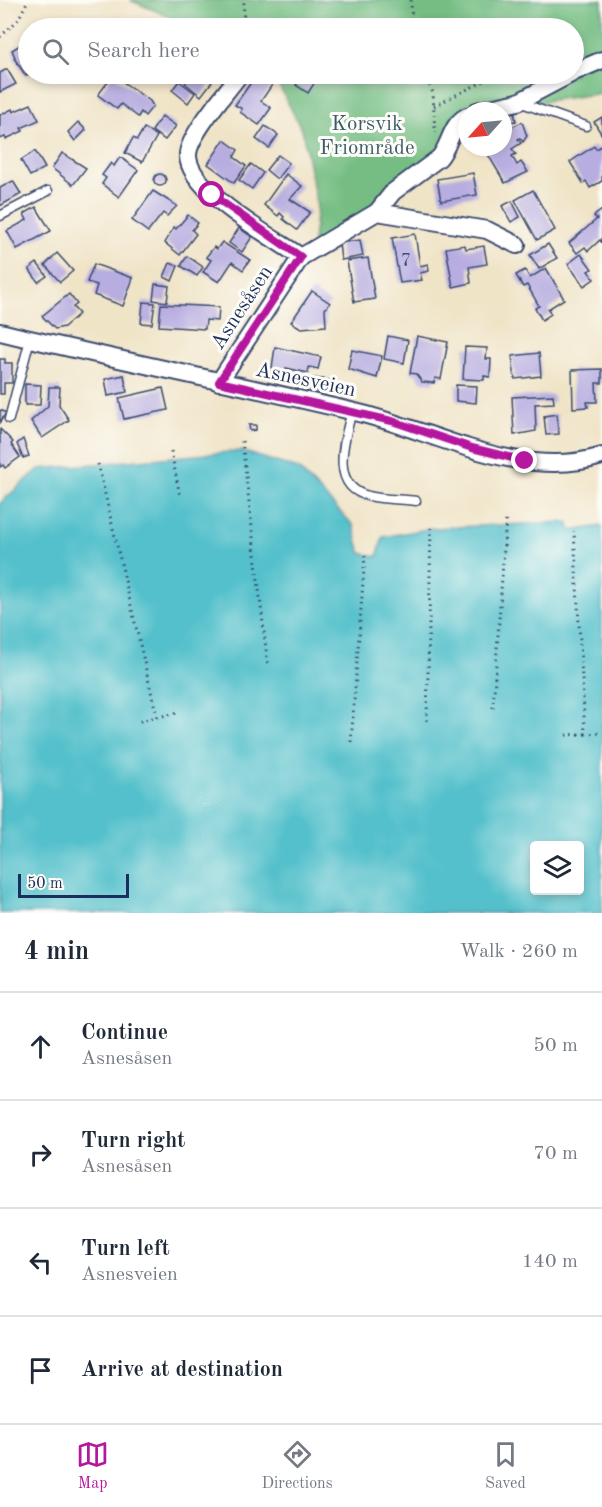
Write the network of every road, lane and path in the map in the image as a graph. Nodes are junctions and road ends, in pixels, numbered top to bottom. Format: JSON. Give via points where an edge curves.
{"nodes":[{"id":1,"x":27,"y":0,"type":"edge"},
{"id":2,"x":244,"y":0,"type":"edge"},
{"id":3,"x":411,"y":0,"type":"edge"},
{"id":4,"x":19,"y":18,"type":"edge"},
{"id":5,"x":243,"y":18,"type":"edge"},
{"id":6,"x":412,"y":18,"type":"edge"},
{"id":7,"x":18,"y":20,"type":"edge"},
{"id":8,"x":0,"y":37,"type":"edge"},
{"id":9,"x":602,"y":60,"type":"edge"},
{"id":10,"x":584,"y":68,"type":"edge"},
{"id":11,"x":233,"y":84,"type":"edge"},
{"id":12,"x":428,"y":84,"type":"edge"},
{"id":13,"x":478,"y":84,"type":"edge"},
{"id":14,"x":552,"y":84,"type":"edge"},
{"id":15,"x":519,"y":102,"type":"junction"},
{"id":16,"x":512,"y":104,"type":"edge"},
{"id":17,"x":434,"y":106,"type":"junction"},
{"id":18,"x":458,"y":126,"type":"edge"},
{"id":19,"x":586,"y":126,"type":"dead end"},
{"id":20,"x":433,"y":161,"type":"junction"},
{"id":21,"x":48,"y":191,"type":"dead end"},
{"id":22,"x":377,"y":212,"type":"junction"},
{"id":23,"x":0,"y":216,"type":"edge"},
{"id":24,"x":517,"y":245,"type":"dead end"},
{"id":25,"x":301,"y":257,"type":"junction"},
{"id":26,"x":0,"y":332,"type":"edge"},
{"id":27,"x":30,"y":339,"type":"junction"},
{"id":28,"x":219,"y":382,"type":"junction"},
{"id":29,"x":352,"y":411,"type":"junction"},
{"id":30,"x":9,"y":419,"type":"dead end"},
{"id":31,"x":242,"y":441,"type":"dead end"},
{"id":32,"x":171,"y":451,"type":"dead end"},
{"id":33,"x":602,"y":456,"type":"edge"},
{"id":34,"x":98,"y":464,"type":"dead end"},
{"id":35,"x":180,"y":496,"type":"dead end"},
{"id":36,"x":416,"y":501,"type":"dead end"},
{"id":37,"x":506,"y":518,"type":"dead end"},
{"id":38,"x":431,"y":528,"type":"dead end"},
{"id":39,"x":574,"y":531,"type":"dead end"},
{"id":40,"x":365,"y":555,"type":"dead end"},
{"id":41,"x":268,"y":667,"type":"dead end"},
{"id":42,"x":493,"y":708,"type":"dead end"},
{"id":43,"x":178,"y":712,"type":"dead end"},
{"id":44,"x":157,"y":717,"type":"junction"},
{"id":45,"x":427,"y":721,"type":"dead end"},
{"id":46,"x":136,"y":722,"type":"dead end"},
{"id":47,"x":602,"y":733,"type":"edge"},
{"id":48,"x":585,"y":734,"type":"junction"},
{"id":49,"x":566,"y":735,"type":"dead end"},
{"id":50,"x":351,"y":742,"type":"dead end"}],
"edges":[{"from":1,"to":4,"type":"path"},
{"from":2,"to":5,"type":"path"},
{"from":3,"to":6,"type":"path"},
{"from":7,"to":8,"type":"path"},
{"from":9,"to":10,"type":"street"},
{"from":11,"to":25,"type":"street","name":"Asnesåsen","via":[[193,139],[189,166],[212,195]]},
{"from":12,"to":17,"type":"path"},
{"from":13,"to":17,"type":"path"},
{"from":14,"to":15,"type":"street"},
{"from":15,"to":16,"type":"street"},
{"from":15,"to":19,"type":"lane"},
{"from":17,"to":20,"type":"path"},
{"from":18,"to":20,"type":"street","name":"Asnesåsen","via":[[445,152]]},
{"from":20,"to":22,"type":"street","name":"Asnesåsen","via":[[393,192]]},
{"from":21,"to":23,"type":"lane"},
{"from":22,"to":24,"type":"street","via":[[487,230]]},
{"from":22,"to":25,"type":"street","name":"Asnesåsen"},
{"from":25,"to":28,"type":"street","name":"Asnesåsen"},
{"from":26,"to":27,"type":"street","name":"Asnesveien"},
{"from":27,"to":28,"type":"street","name":"Asnesveien"},
{"from":27,"to":30,"type":"lane"},
{"from":28,"to":29,"type":"street","name":"Asnesveien"},
{"from":29,"to":33,"type":"street","name":"Asnesveien","via":[[525,461],[567,462]]},
{"from":29,"to":36,"type":"lane","via":[[341,459],[351,486],[369,496]]},
{"from":31,"to":41,"type":"path"},
{"from":32,"to":35,"type":"path"},
{"from":34,"to":44,"type":"path"},
{"from":37,"to":42,"type":"path"},
{"from":38,"to":45,"type":"path"},
{"from":39,"to":48,"type":"path"},
{"from":40,"to":50,"type":"path"},
{"from":43,"to":44,"type":"path"},
{"from":44,"to":46,"type":"path"},
{"from":47,"to":48,"type":"path"},
{"from":48,"to":49,"type":"path"}]}
